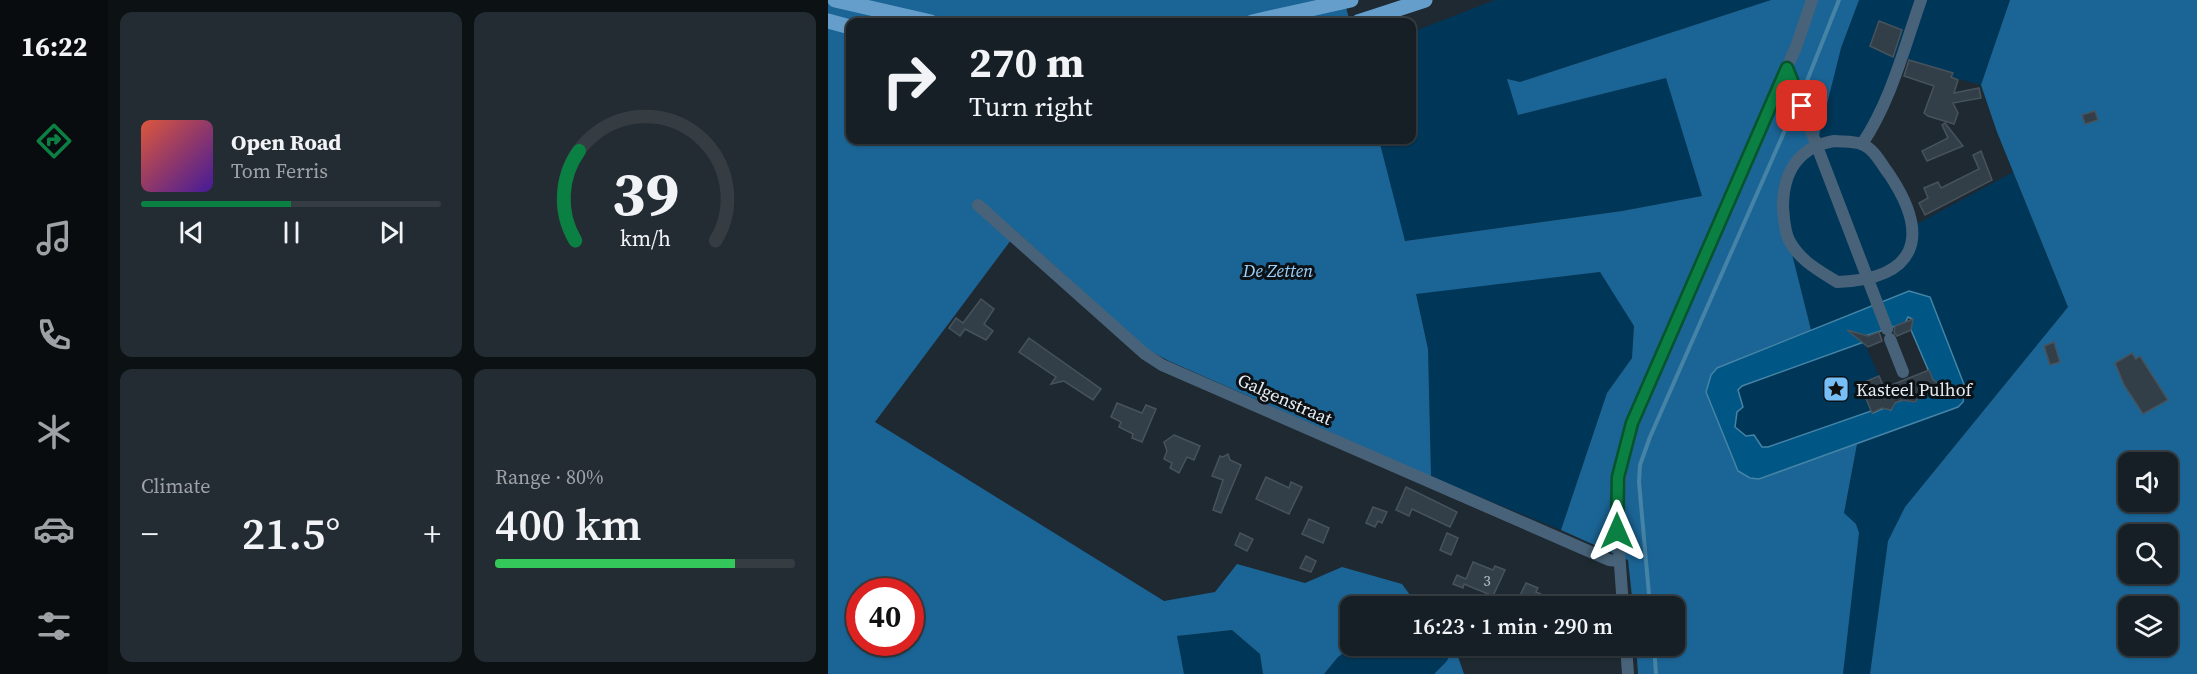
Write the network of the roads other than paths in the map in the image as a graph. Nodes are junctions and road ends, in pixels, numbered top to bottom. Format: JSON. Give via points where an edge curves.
{"nodes":[{"id":1,"x":835,"y":0,"type":"edge"},
{"id":2,"x":1351,"y":0,"type":"edge"},
{"id":3,"x":1425,"y":0,"type":"edge"},
{"id":4,"x":1812,"y":0,"type":"edge"},
{"id":5,"x":1921,"y":0,"type":"edge"},
{"id":6,"x":914,"y":18,"type":"edge"},
{"id":7,"x":1270,"y":18,"type":"edge"},
{"id":8,"x":1370,"y":18,"type":"edge"},
{"id":9,"x":828,"y":21,"type":"edge"},
{"id":10,"x":846,"y":26,"type":"edge"},
{"id":11,"x":1787,"y":68,"type":"junction"},
{"id":12,"x":1818,"y":144,"type":"junction"},
{"id":13,"x":1862,"y":144,"type":"junction"},
{"id":14,"x":978,"y":205,"type":"dead end"},
{"id":15,"x":1867,"y":279,"type":"junction"},
{"id":16,"x":1903,"y":372,"type":"dead end"},
{"id":17,"x":1619,"y":561,"type":"junction"},
{"id":18,"x":1622,"y":596,"type":"edge"},
{"id":19,"x":1627,"y":656,"type":"edge"},
{"id":20,"x":1628,"y":674,"type":"edge"}],
"edges":[{"from":1,"to":6,"type":"main road"},
{"from":2,"to":7,"type":"main road"},
{"from":3,"to":8,"type":"main road"},
{"from":4,"to":11,"type":"street"},
{"from":5,"to":13,"type":"street","via":[[1877,122]]},
{"from":9,"to":10,"type":"main road"},
{"from":11,"to":12,"type":"street"},
{"from":11,"to":17,"type":"street","via":[[1632,423],[1618,477]]},
{"from":12,"to":13,"type":"street"},
{"from":12,"to":15,"type":"street"},
{"from":12,"to":15,"type":"street","via":[[1791,166],[1786,180],[1784,222],[1788,238],[1802,259],[1837,282]]},
{"from":13,"to":15,"type":"street","via":[[1874,152],[1893,180],[1913,226],[1905,260],[1896,268]]},
{"from":14,"to":17,"type":"street","name":"Galgenstraat","via":[[1162,365],[1602,557]]},
{"from":15,"to":16,"type":"street"},
{"from":17,"to":18,"type":"street"},
{"from":19,"to":20,"type":"street"}]}
